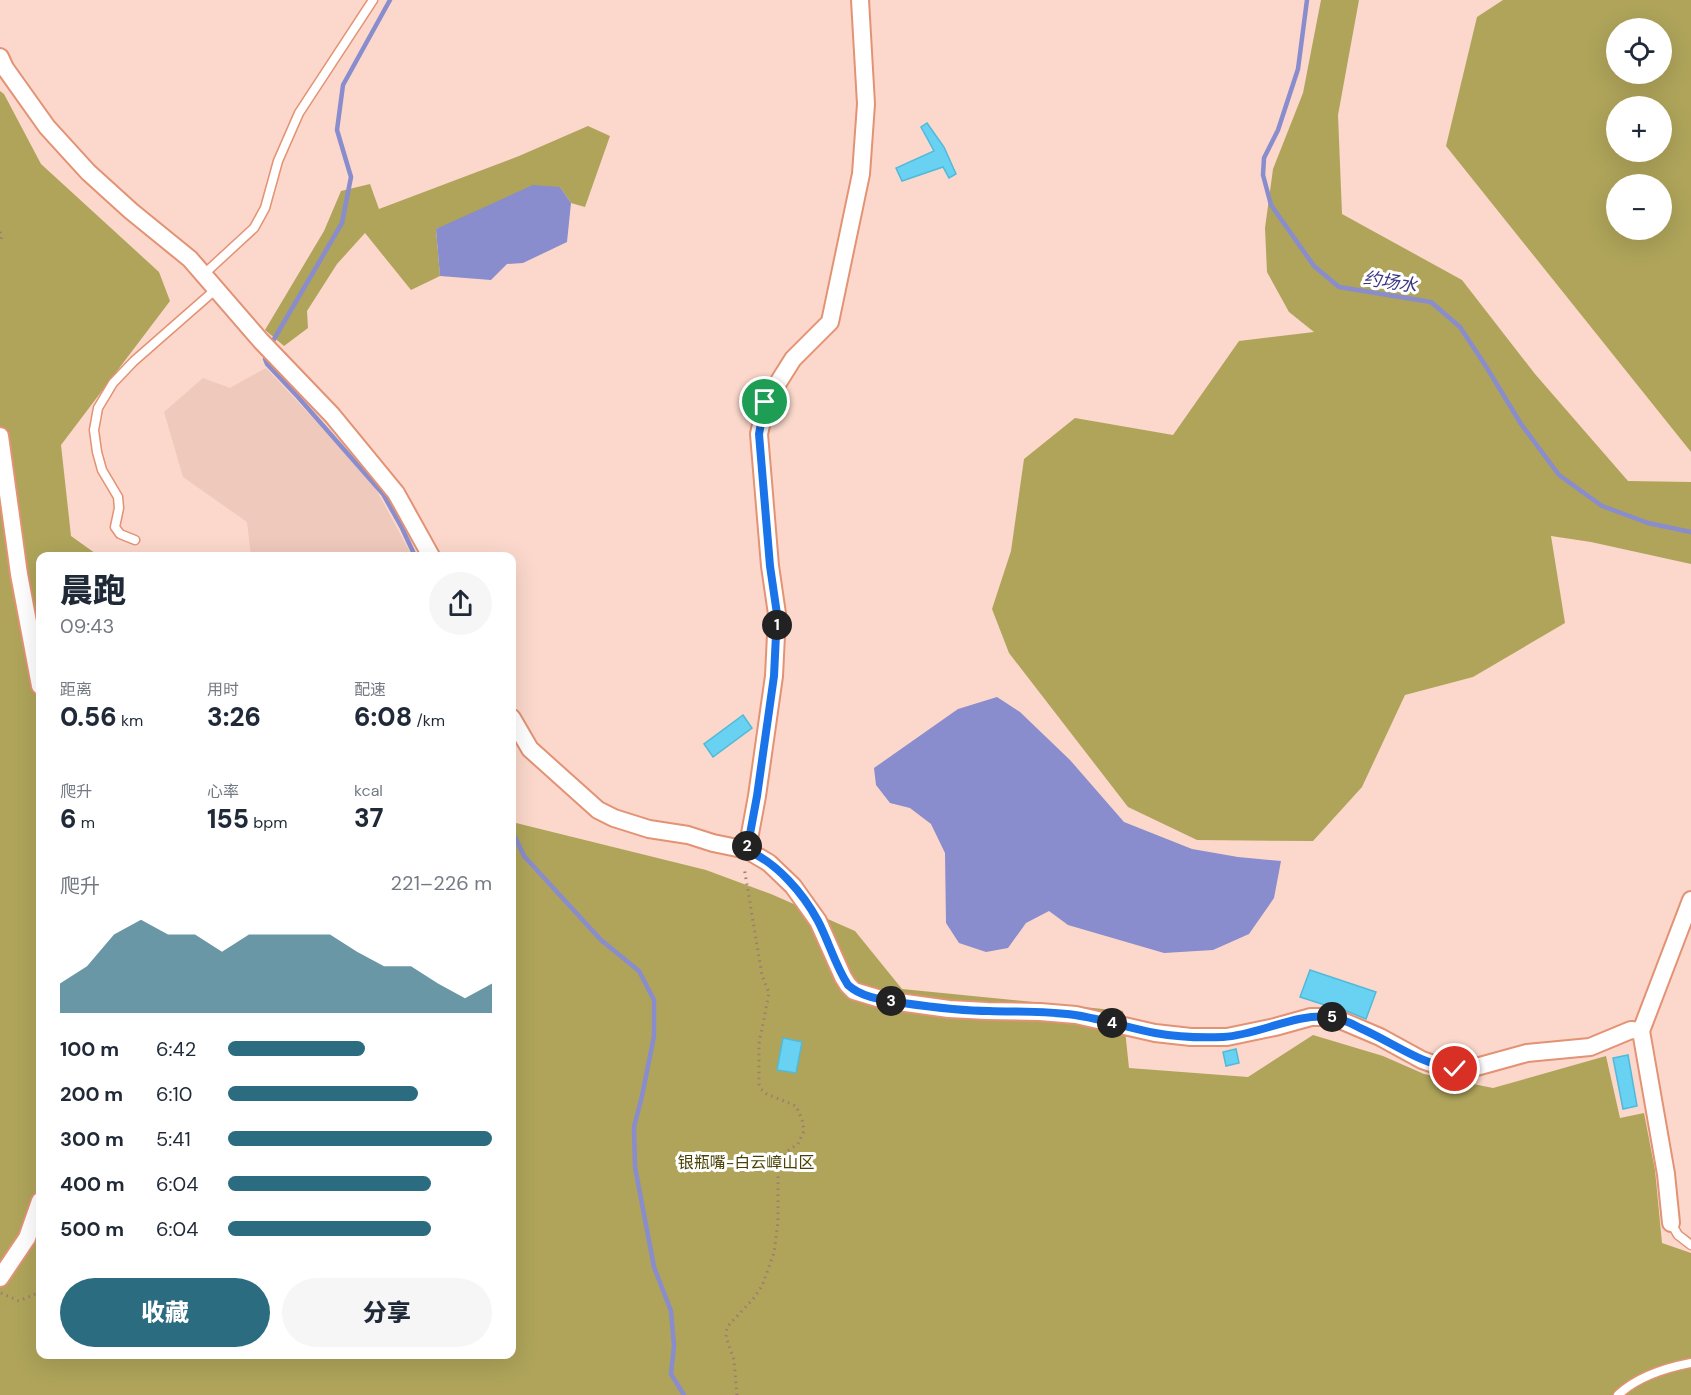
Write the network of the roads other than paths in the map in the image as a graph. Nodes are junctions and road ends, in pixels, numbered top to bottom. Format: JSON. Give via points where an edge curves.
{"nodes":[{"id":1,"x":373,"y":0,"type":"edge"},
{"id":2,"x":860,"y":0,"type":"edge"},
{"id":3,"x":2,"y":66,"type":"edge"},
{"id":4,"x":203,"y":275,"type":"junction"},
{"id":5,"x":215,"y":290,"type":"junction"},
{"id":6,"x":0,"y":436,"type":"edge"},
{"id":7,"x":135,"y":540,"type":"dead end"},
{"id":8,"x":429,"y":552,"type":"edge"},
{"id":9,"x":36,"y":665,"type":"edge"},
{"id":10,"x":516,"y":725,"type":"edge"},
{"id":11,"x":747,"y":850,"type":"junction"},
{"id":12,"x":1691,"y":900,"type":"edge"},
{"id":13,"x":1641,"y":1031,"type":"junction"},
{"id":14,"x":36,"y":1212,"type":"edge"},
{"id":15,"x":1671,"y":1223,"type":"joint"},
{"id":16,"x":1691,"y":1245,"type":"edge"},
{"id":17,"x":0,"y":1278,"type":"edge"},
{"id":18,"x":1691,"y":1363,"type":"edge"},
{"id":19,"x":1618,"y":1395,"type":"edge"}],
"edges":[{"from":1,"to":4,"type":"lane","via":[[299,113],[254,228]]},
{"from":2,"to":11,"type":"street","via":[[866,104],[861,174],[830,322],[793,359],[765,402],[759,434],[777,614],[774,676]]},
{"from":3,"to":4,"type":"street","via":[[47,127],[87,172],[176,246]]},
{"from":4,"to":5,"type":"street"},
{"from":5,"to":7,"type":"lane","via":[[134,361],[113,383],[98,408],[94,430],[97,452],[102,470],[118,497],[115,527],[120,534]]},
{"from":5,"to":8,"type":"street","via":[[332,415],[396,493]]},
{"from":6,"to":9,"type":"street"},
{"from":10,"to":11,"type":"street","via":[[530,749],[598,810],[614,819]]},
{"from":11,"to":13,"type":"street","via":[[769,863],[793,886],[818,921],[848,985],[854,991],[884,1000],[949,1009],[1076,1015],[1191,1037],[1227,1037],[1311,1017],[1333,1017],[1422,1060],[1455,1069],[1469,1069],[1527,1053],[1590,1047],[1631,1030]]},
{"from":12,"to":13,"type":"street"},
{"from":13,"to":15,"type":"street"},
{"from":14,"to":17,"type":"street","via":[[27,1238]]},
{"from":15,"to":16,"type":"lane"},
{"from":18,"to":19,"type":"lane","via":[[1645,1377]]}]}
